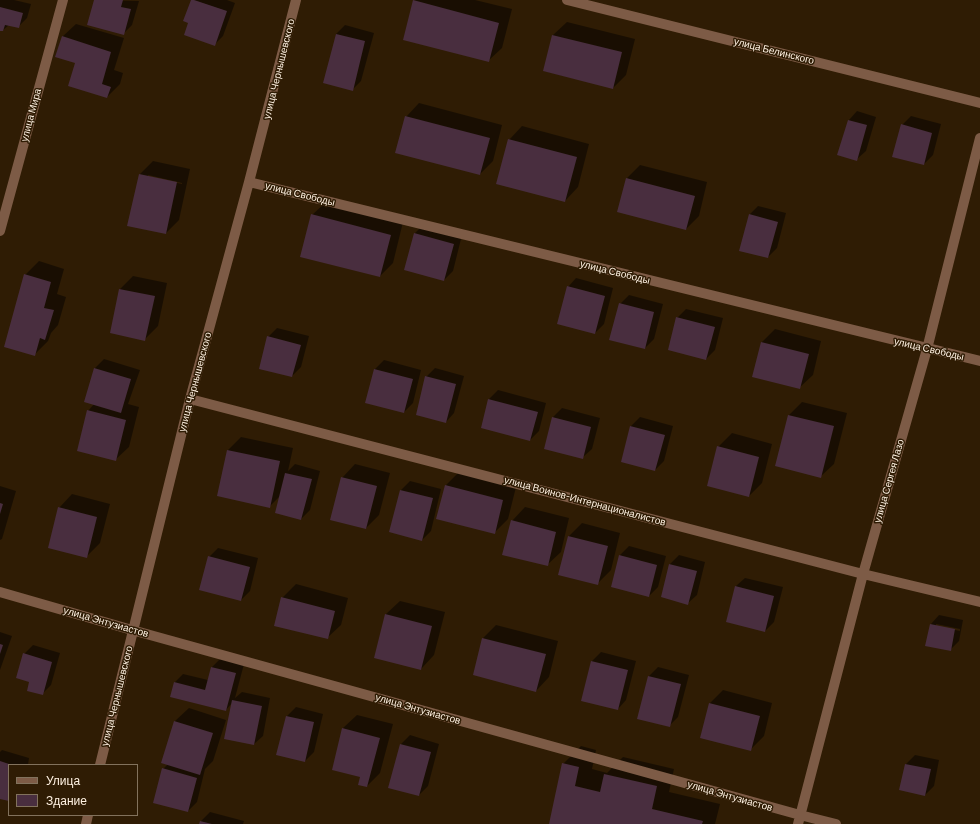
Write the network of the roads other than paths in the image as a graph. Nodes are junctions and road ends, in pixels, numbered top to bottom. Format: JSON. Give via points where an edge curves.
{"nodes":[{"id":1,"x":63,"y":0,"type":"edge"},
{"id":2,"x":296,"y":0,"type":"edge"},
{"id":3,"x":567,"y":0,"type":"edge"},
{"id":4,"x":980,"y":103,"type":"edge"},
{"id":5,"x":980,"y":138,"type":"edge"},
{"id":6,"x":249,"y":182,"type":"junction"},
{"id":7,"x":0,"y":231,"type":"edge"},
{"id":8,"x":927,"y":349,"type":"junction"},
{"id":9,"x":980,"y":361,"type":"edge"},
{"id":10,"x":190,"y":399,"type":"junction"},
{"id":11,"x":863,"y":574,"type":"junction"},
{"id":12,"x":0,"y":592,"type":"edge"},
{"id":13,"x":980,"y":602,"type":"edge"},
{"id":14,"x":132,"y":630,"type":"junction"},
{"id":15,"x":100,"y":764,"type":"edge"},
{"id":16,"x":799,"y":820,"type":"edge"},
{"id":17,"x":836,"y":824,"type":"edge"}],
"edges":[{"from":1,"to":7,"type":"street","name":"улица Мира"},
{"from":2,"to":6,"type":"street","name":"улица Чернышевского"},
{"from":3,"to":4,"type":"street","name":"улица Белинского"},
{"from":5,"to":8,"type":"street","name":"улица Сергея Лазо"},
{"from":6,"to":8,"type":"street","name":"улица Свободы"},
{"from":6,"to":10,"type":"street","name":"улица Чернышевского"},
{"from":8,"to":9,"type":"street","name":"улица Свободы"},
{"from":8,"to":11,"type":"street","name":"улица Сергея Лазо"},
{"from":10,"to":11,"type":"street","name":"улица Воинов-Интернационалистов"},
{"from":10,"to":14,"type":"street","name":"улица Чернышевского"},
{"from":11,"to":13,"type":"street","name":"улица Воинов-Интернационалистов"},
{"from":11,"to":16,"type":"street","name":"улица Сергея Лазо"},
{"from":12,"to":14,"type":"street","name":"улица Энтузиастов"},
{"from":14,"to":15,"type":"street","name":"улица Чернышевского"},
{"from":14,"to":16,"type":"street","name":"улица Энтузиастов"},
{"from":16,"to":17,"type":"street","name":"улица Энтузиастов"}]}
